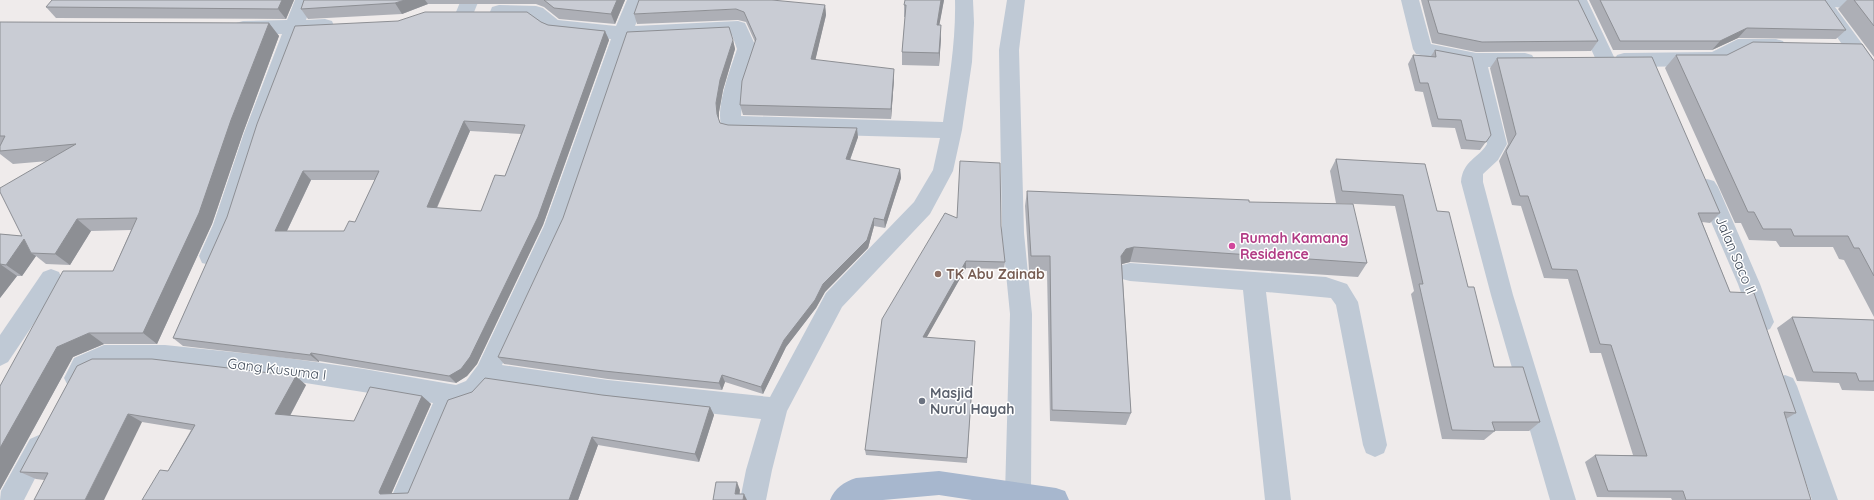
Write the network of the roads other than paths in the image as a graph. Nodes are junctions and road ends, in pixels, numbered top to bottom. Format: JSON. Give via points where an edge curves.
{"nodes":[{"id":1,"x":304,"y":0,"type":"edge"},
{"id":2,"x":636,"y":0,"type":"edge"},
{"id":3,"x":964,"y":0,"type":"edge"},
{"id":4,"x":1016,"y":0,"type":"edge"},
{"id":5,"x":1410,"y":0,"type":"edge"},
{"id":6,"x":1578,"y":0,"type":"edge"},
{"id":7,"x":1820,"y":0,"type":"edge"},
{"id":8,"x":1833,"y":0,"type":"edge"},
{"id":9,"x":1874,"y":5,"type":"edge"},
{"id":10,"x":462,"y":8,"type":"edge"},
{"id":11,"x":340,"y":25,"type":"edge"},
{"id":12,"x":224,"y":28,"type":"edge"},
{"id":13,"x":293,"y":28,"type":"junction"},
{"id":14,"x":622,"y":33,"type":"junction"},
{"id":15,"x":1792,"y":47,"type":"edge"},
{"id":16,"x":1831,"y":47,"type":"edge"},
{"id":17,"x":1854,"y":48,"type":"junction"},
{"id":18,"x":1476,"y":60,"type":"junction"},
{"id":19,"x":1545,"y":60,"type":"edge"},
{"id":20,"x":1583,"y":60,"type":"edge"},
{"id":21,"x":1606,"y":60,"type":"junction"},
{"id":22,"x":1651,"y":60,"type":"junction"},
{"id":23,"x":1874,"y":76,"type":"edge"},
{"id":24,"x":1661,"y":82,"type":"edge"},
{"id":25,"x":952,"y":130,"type":"junction"},
{"id":26,"x":1698,"y":168,"type":"edge"},
{"id":27,"x":1130,"y":272,"type":"dead end"},
{"id":28,"x":201,"y":276,"type":"edge"},
{"id":29,"x":51,"y":279,"type":"dead end"},
{"id":30,"x":1253,"y":281,"type":"junction"},
{"id":31,"x":175,"y":334,"type":"edge"},
{"id":32,"x":1770,"y":344,"type":"edge"},
{"id":33,"x":0,"y":355,"type":"edge"},
{"id":34,"x":165,"y":356,"type":"junction"},
{"id":35,"x":1778,"y":366,"type":"edge"},
{"id":36,"x":486,"y":372,"type":"junction"},
{"id":37,"x":448,"y":395,"type":"junction"},
{"id":38,"x":65,"y":398,"type":"edge"},
{"id":39,"x":776,"y":410,"type":"junction"},
{"id":40,"x":50,"y":425,"type":"edge"},
{"id":41,"x":1376,"y":445,"type":"dead end"},
{"id":42,"x":1018,"y":494,"type":"junction"},
{"id":43,"x":10,"y":500,"type":"edge"},
{"id":44,"x":403,"y":500,"type":"edge"},
{"id":45,"x":753,"y":500,"type":"edge"},
{"id":46,"x":843,"y":500,"type":"edge"},
{"id":47,"x":1056,"y":500,"type":"edge"},
{"id":48,"x":1278,"y":500,"type":"edge"},
{"id":49,"x":1563,"y":500,"type":"edge"},
{"id":50,"x":1825,"y":500,"type":"edge"}],
"edges":[{"from":1,"to":13,"type":"street"},
{"from":2,"to":14,"type":"street"},
{"from":3,"to":25,"type":"street","via":[[962,62]]},
{"from":4,"to":42,"type":"street","via":[[1009,50],[1013,233],[1021,314]]},
{"from":5,"to":18,"type":"street","via":[[1423,49]]},
{"from":6,"to":21,"type":"street"},
{"from":7,"to":17,"type":"street"},
{"from":8,"to":9,"type":"street"},
{"from":10,"to":14,"type":"street","via":[[536,13],[554,26]]},
{"from":11,"to":13,"type":"street"},
{"from":12,"to":13,"type":"street"},
{"from":13,"to":28,"type":"street","via":[[254,133],[224,225]]},
{"from":14,"to":25,"type":"street","via":[[738,28],[747,49],[733,91],[730,124]]},
{"from":14,"to":36,"type":"street","via":[[555,226]]},
{"from":15,"to":22,"type":"street","via":[[1738,46],[1714,59]]},
{"from":16,"to":17,"type":"street"},
{"from":17,"to":23,"type":"street"},
{"from":18,"to":19,"type":"street"},
{"from":18,"to":49,"type":"street","via":[[1497,143],[1493,152],[1475,167],[1471,174],[1472,182],[1502,295]]},
{"from":20,"to":21,"type":"street"},
{"from":21,"to":22,"type":"street"},
{"from":22,"to":24,"type":"street"},
{"from":25,"to":39,"type":"street","via":[[943,171],[922,208],[834,300]]},
{"from":26,"to":32,"type":"street","name":"Jalan Saco II","via":[[1749,284]]},
{"from":27,"to":30,"type":"street"},
{"from":29,"to":33,"type":"street"},
{"from":30,"to":41,"type":"street","via":[[1326,287],[1339,291],[1347,302]]},
{"from":30,"to":48,"type":"street"},
{"from":31,"to":34,"type":"street"},
{"from":34,"to":37,"type":"street","name":"Gang Kusuma I","via":[[280,368]]},
{"from":34,"to":38,"type":"street","name":"Gang Kusuma I","via":[[104,356],[82,366]]},
{"from":35,"to":50,"type":"street"},
{"from":36,"to":37,"type":"street","name":"Gang Kusuma I","via":[[472,391],[465,395]]},
{"from":36,"to":39,"type":"street","via":[[608,391]]},
{"from":37,"to":44,"type":"street"},
{"from":39,"to":45,"type":"street","via":[[758,470]]},
{"from":40,"to":43,"type":"street"},
{"from":42,"to":46,"type":"main road","via":[[939,483],[856,490]]},
{"from":42,"to":47,"type":"main road"}]}
